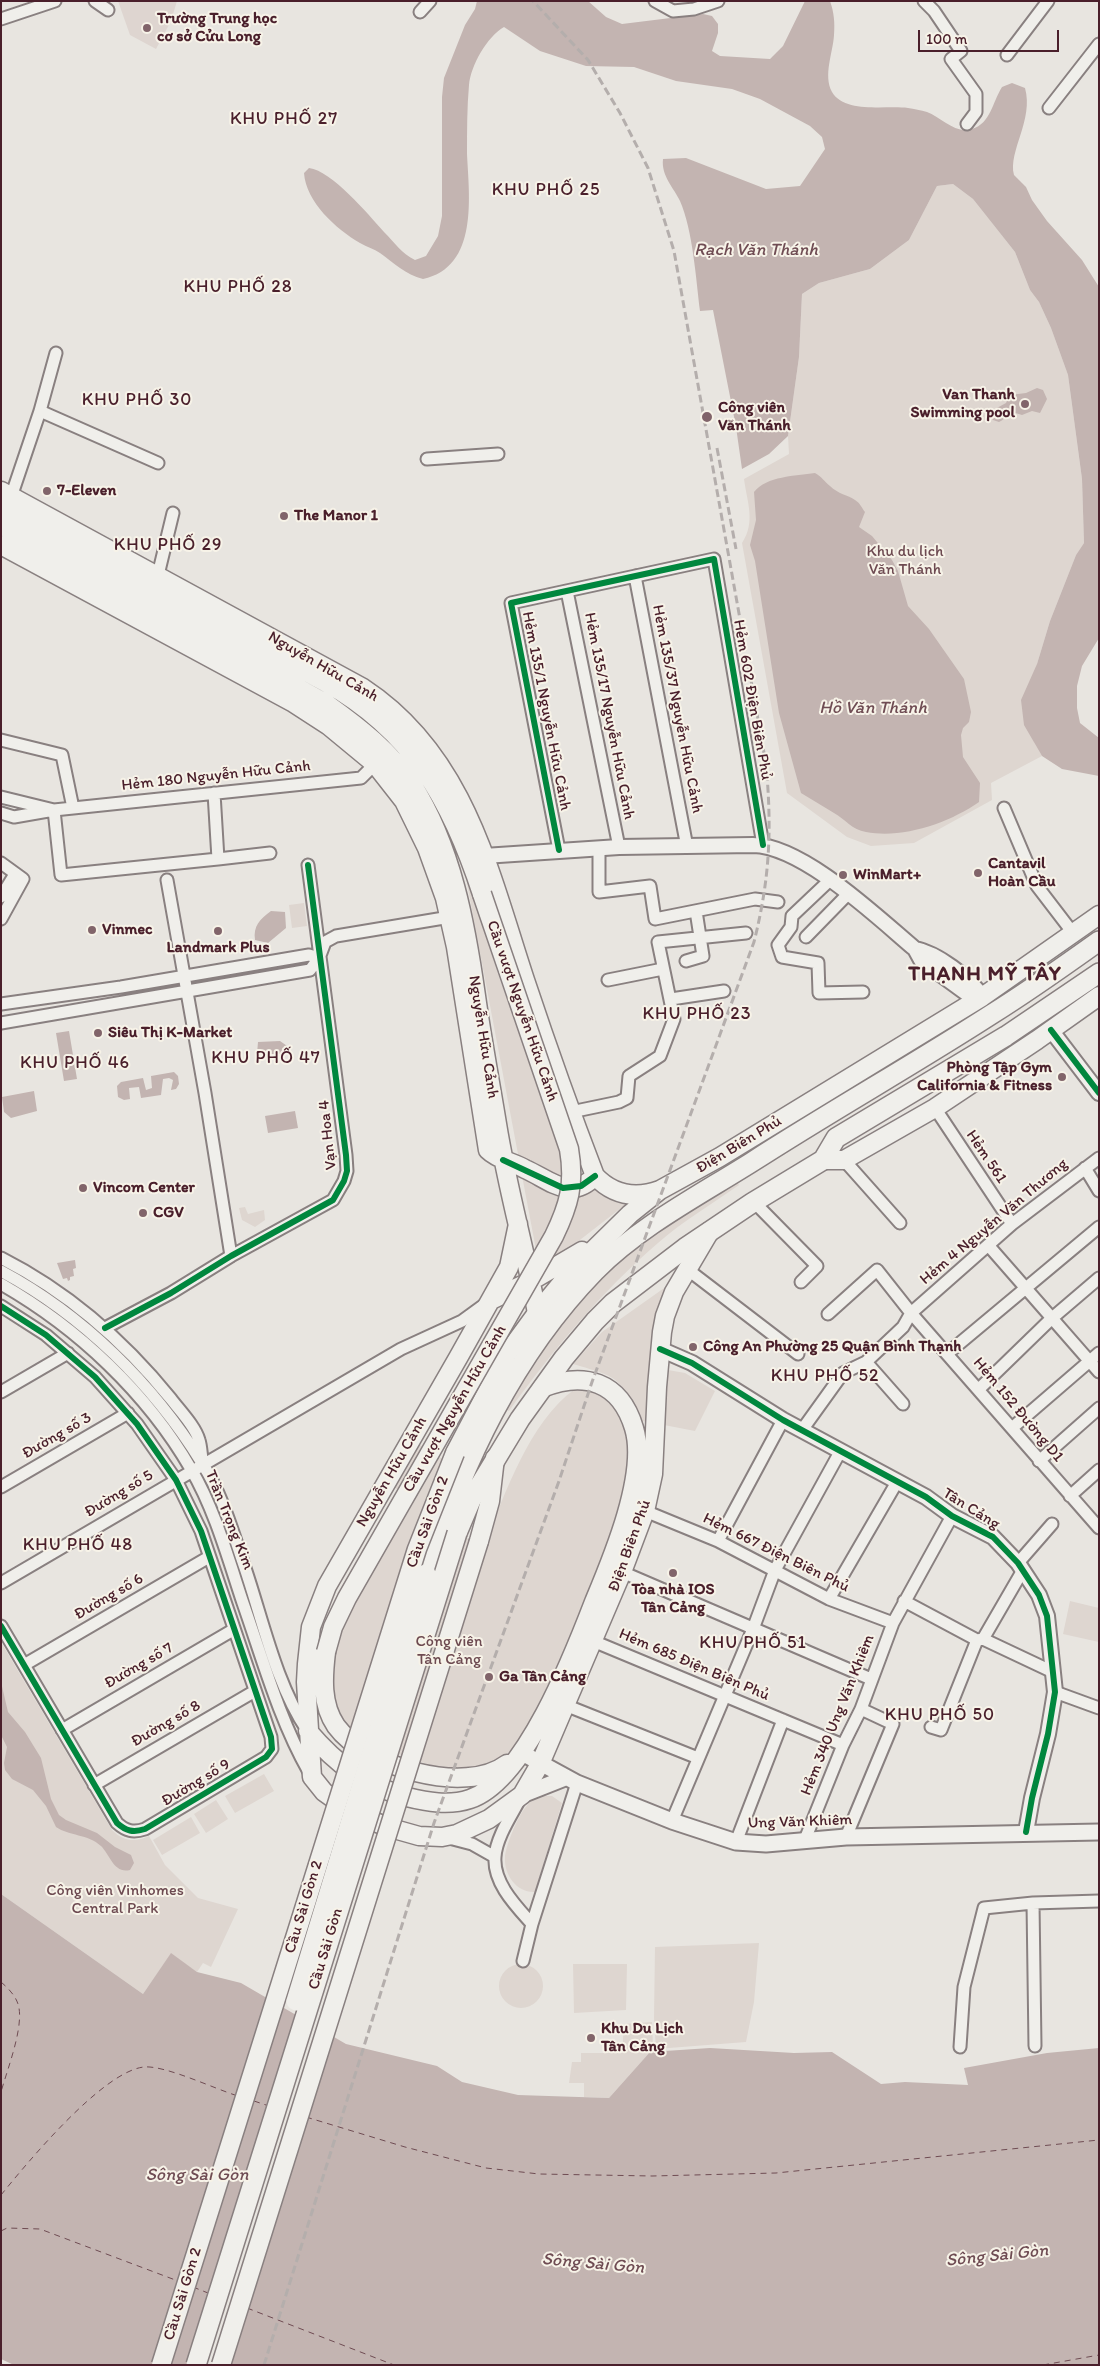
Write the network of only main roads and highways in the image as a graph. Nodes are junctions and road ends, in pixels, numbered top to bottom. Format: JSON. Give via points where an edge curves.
{"nodes":[{"id":1,"x":5,"y":498,"type":"edge"},
{"id":2,"x":1,"y":525,"type":"edge"},
{"id":3,"x":1,"y":545,"type":"edge"},
{"id":4,"x":147,"y":595,"type":"junction"},
{"id":5,"x":477,"y":856,"type":"junction"},
{"id":6,"x":482,"y":894,"type":"joint"},
{"id":7,"x":1099,"y":915,"type":"edge"},
{"id":8,"x":456,"y":916,"type":"junction"},
{"id":9,"x":1099,"y":941,"type":"edge"},
{"id":10,"x":1099,"y":973,"type":"edge"},
{"id":11,"x":1049,"y":976,"type":"junction"},
{"id":12,"x":1099,"y":996,"type":"edge"},
{"id":13,"x":1064,"y":998,"type":"junction"},
{"id":14,"x":993,"y":1014,"type":"junction"},
{"id":15,"x":1006,"y":1036,"type":"junction"},
{"id":16,"x":757,"y":1134,"type":"junction"},
{"id":17,"x":503,"y":1160,"type":"junction"},
{"id":18,"x":823,"y":1160,"type":"junction"},
{"id":19,"x":747,"y":1165,"type":"junction"},
{"id":20,"x":595,"y":1176,"type":"junction"},
{"id":21,"x":681,"y":1180,"type":"junction"},
{"id":22,"x":718,"y":1183,"type":"junction"},
{"id":23,"x":660,"y":1190,"type":"junction"},
{"id":24,"x":518,"y":1224,"type":"junction"},
{"id":25,"x":710,"y":1231,"type":"junction"},
{"id":26,"x":604,"y":1238,"type":"junction"},
{"id":27,"x":531,"y":1282,"type":"junction"},
{"id":28,"x":490,"y":1301,"type":"junction"},
{"id":29,"x":537,"y":1313,"type":"junction"},
{"id":30,"x":468,"y":1323,"type":"junction"},
{"id":31,"x":514,"y":1359,"type":"junction"},
{"id":32,"x":542,"y":1388,"type":"junction"},
{"id":33,"x":655,"y":1428,"type":"junction"},
{"id":34,"x":635,"y":1429,"type":"junction"},
{"id":35,"x":463,"y":1455,"type":"junction"},
{"id":36,"x":496,"y":1458,"type":"junction"},
{"id":37,"x":468,"y":1536,"type":"junction"},
{"id":38,"x":308,"y":1731,"type":"junction"},
{"id":39,"x":522,"y":1753,"type":"junction"},
{"id":40,"x":540,"y":1764,"type":"junction"},
{"id":41,"x":571,"y":1780,"type":"junction"},
{"id":42,"x":522,"y":1795,"type":"junction"},
{"id":43,"x":1099,"y":1832,"type":"edge"},
{"id":44,"x":161,"y":2365,"type":"edge"},
{"id":45,"x":184,"y":2365,"type":"edge"},
{"id":46,"x":196,"y":2365,"type":"edge"},
{"id":47,"x":209,"y":2365,"type":"edge"},
{"id":48,"x":221,"y":2365,"type":"edge"}],
"edges":[{"from":1,"to":4,"type":"main road","name":"Nguyễn Hữu Cảnh"},
{"from":2,"to":4,"type":"main road","name":"Nguyễn Hữu Cảnh"},
{"from":3,"to":4,"type":"main road","name":"Nguyễn Hữu Cảnh"},
{"from":4,"to":5,"type":"main road","name":"Nguyễn Hữu Cảnh","via":[[363,688],[398,713],[428,746],[447,774],[472,825]]},
{"from":4,"to":8,"type":"main road","name":"Nguyễn Hữu Cảnh","via":[[329,726],[375,764],[404,801]]},
{"from":4,"to":8,"type":"main road","name":"Nguyễn Hữu Cảnh","via":[[327,704],[356,724],[384,750],[412,784],[426,810],[445,859]]},
{"from":5,"to":6,"type":"main road","name":"Nguyễn Hữu Cảnh"},
{"from":5,"to":20,"type":"main road","name":"Nguyễn Hữu Cảnh"},
{"from":6,"to":39,"type":"main road","name":"Cầu vượt Nguyễn Hữu Cảnh","bridge":true,"via":[[569,1149],[570,1197],[554,1236],[347,1598],[326,1652],[324,1694],[336,1726],[345,1735],[372,1754],[432,1776],[482,1776],[500,1770]]},
{"from":7,"to":16,"type":"main road","name":"Điện Biên Phủ","via":[[982,997]]},
{"from":8,"to":17,"type":"main road","name":"Nguyễn Hữu Cảnh","via":[[456,947],[485,1145]]},
{"from":9,"to":11,"type":"highway","name":"Điện Biên Phủ"},
{"from":10,"to":13,"type":"highway","name":"Điện Biên Phủ"},
{"from":11,"to":13,"type":"highway","via":[[1044,984],[1046,992],[1054,999]]},
{"from":11,"to":14,"type":"highway","name":"Điện Biên Phủ"},
{"from":12,"to":18,"type":"main road","via":[[935,1108],[844,1160]]},
{"from":13,"to":15,"type":"highway","name":"Điện Biên Phủ"},
{"from":14,"to":15,"type":"highway","via":[[1003,1015],[1011,1021]]},
{"from":14,"to":19,"type":"highway","name":"Điện Biên Phủ"},
{"from":15,"to":18,"type":"highway","name":"Điện Biên Phủ","via":[[836,1138]]},
{"from":16,"to":19,"type":"main road"},
{"from":16,"to":21,"type":"main road","name":"Điện Biên Phủ"},
{"from":17,"to":20,"type":"main road","via":[[563,1188],[581,1186]]},
{"from":17,"to":24,"type":"main road","name":"Nguyễn Hữu Cảnh"},
{"from":18,"to":25,"type":"highway","name":"Điện Biên Phủ"},
{"from":19,"to":22,"type":"highway","name":"Điện Biên Phủ"},
{"from":20,"to":23,"type":"main road","via":[[624,1194],[642,1195]]},
{"from":21,"to":22,"type":"main road"},
{"from":21,"to":23,"type":"main road","name":"Điện Biên Phủ"},
{"from":22,"to":31,"type":"highway","name":"Điện Biên Phủ","via":[[618,1250]]},
{"from":23,"to":26,"type":"main road","name":"Điện Biên Phủ"},
{"from":24,"to":27,"type":"main road","name":"Nguyễn Hữu Cảnh"},
{"from":24,"to":28,"type":"main road","name":"Nguyễn Hữu Cảnh","via":[[509,1267]]},
{"from":25,"to":32,"type":"highway","name":"Điện Biên Phủ","via":[[613,1303],[581,1337]]},
{"from":25,"to":33,"type":"main road","name":"Điện Biên Phủ","via":[[674,1292],[665,1316]]},
{"from":26,"to":27,"type":"main road"},
{"from":26,"to":29,"type":"main road","name":"Điện Biên Phủ"},
{"from":27,"to":28,"type":"main road"},
{"from":27,"to":29,"type":"main road","name":"Nguyễn Hữu Cảnh"},
{"from":28,"to":30,"type":"main road","name":"Nguyễn Hữu Cảnh"},
{"from":29,"to":31,"type":"highway"},
{"from":30,"to":31,"type":"main road"},
{"from":30,"to":38,"type":"main road","name":"Nguyễn Hữu Cảnh","via":[[340,1560],[317,1609],[306,1664]]},
{"from":31,"to":35,"type":"highway","name":"Điện Biên Phủ","via":[[498,1400]]},
{"from":32,"to":34,"type":"main road","name":"Điện Biên Phủ","via":[[560,1381],[581,1379],[606,1387],[622,1403]]},
{"from":32,"to":36,"type":"highway","name":"Điện Biên Phủ"},
{"from":33,"to":34,"type":"main road"},
{"from":33,"to":40,"type":"main road","name":"Điện Biên Phủ","via":[[653,1474],[645,1511]]},
{"from":34,"to":39,"type":"main road","name":"Điện Biên Phủ","via":[[637,1450],[633,1485],[608,1571],[564,1674]]},
{"from":35,"to":44,"type":"main road","name":"Cầu Sài Gòn 2","bridge":true,"via":[[417,1549]]},
{"from":35,"to":45,"type":"highway","name":"Cầu Sài Gòn 2","bridge":true,"via":[[271,2090]]},
{"from":36,"to":37,"type":"highway","name":"Điện Biên Phủ","via":[[477,1490]]},
{"from":36,"to":37,"type":"main road","name":"Điện Biên Phủ","via":[[490,1501]]},
{"from":37,"to":46,"type":"highway","name":"Cầu Sài Gòn","bridge":true},
{"from":37,"to":47,"type":"highway","name":"Cầu Sài Gòn"},
{"from":37,"to":48,"type":"main road","name":"Cầu Sài Gòn","bridge":true},
{"from":38,"to":39,"type":"main road","via":[[341,1766],[361,1778],[397,1794],[437,1803],[458,1802],[482,1794]]},
{"from":38,"to":42,"type":"main road","name":"Nguyễn Hữu Cảnh","via":[[312,1777],[324,1792],[361,1816],[419,1836],[442,1837],[473,1828]]},
{"from":39,"to":40,"type":"main road","name":"Ung Văn Khiêm"},
{"from":40,"to":41,"type":"main road","name":"Ung Văn Khiêm"},
{"from":40,"to":42,"type":"main road","name":"Điện Biên Phủ"},
{"from":41,"to":42,"type":"main road"},
{"from":41,"to":43,"type":"main road","name":"Ung Văn Khiêm","via":[[672,1821],[736,1842],[766,1844],[846,1837]]}]}
